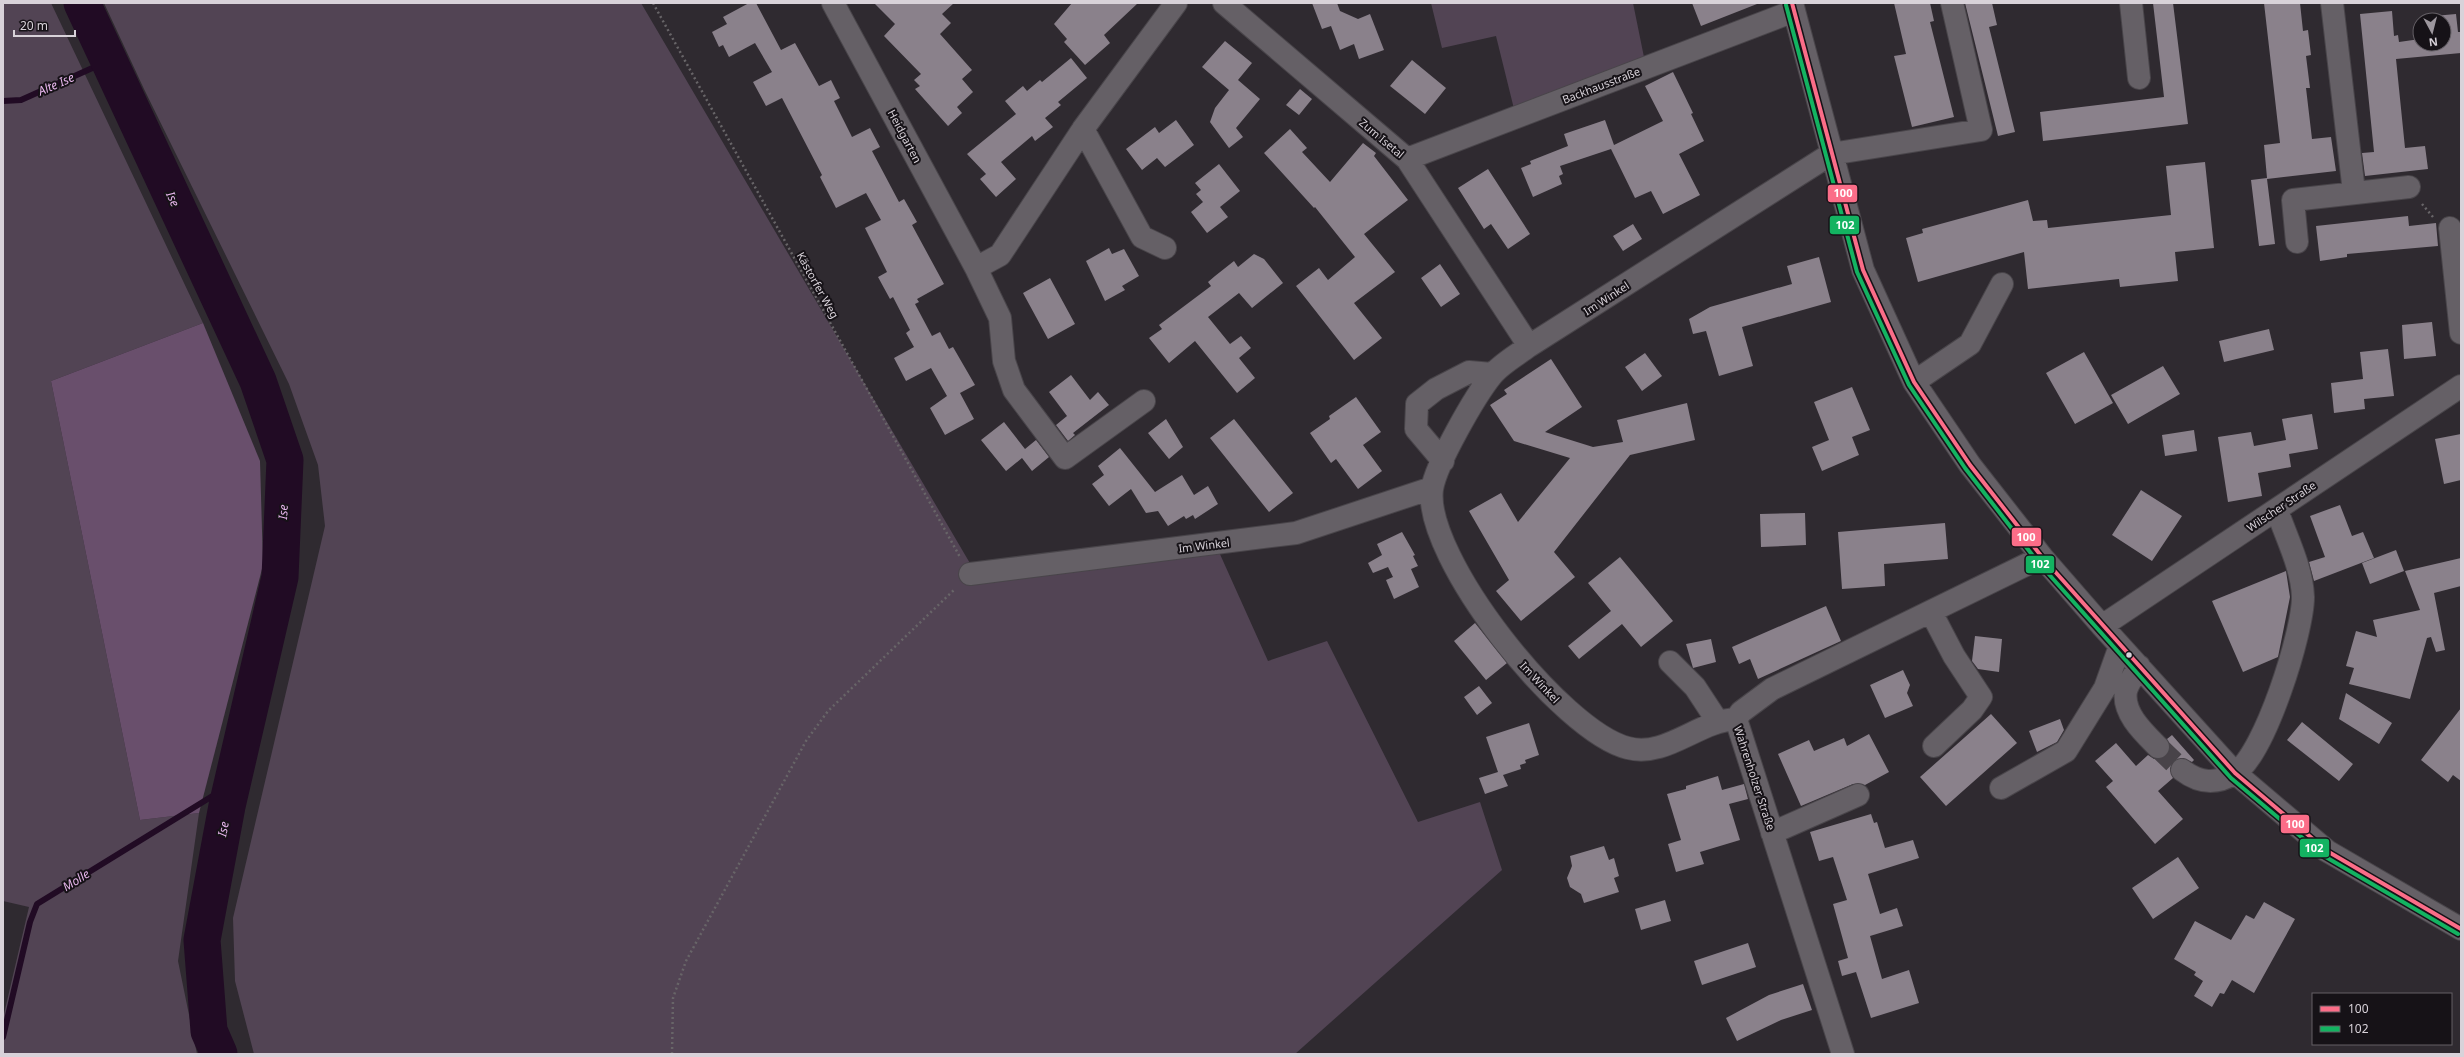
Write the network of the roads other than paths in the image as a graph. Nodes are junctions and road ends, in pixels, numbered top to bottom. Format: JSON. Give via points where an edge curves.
{"nodes":[{"id":1,"x":834,"y":3,"type":"edge"},
{"id":2,"x":1176,"y":3,"type":"edge"},
{"id":3,"x":1224,"y":3,"type":"edge"},
{"id":4,"x":1952,"y":3,"type":"edge"},
{"id":5,"x":2131,"y":3,"type":"edge"},
{"id":6,"x":2332,"y":3,"type":"edge"},
{"id":7,"x":1793,"y":7,"type":"edge"},
{"id":8,"x":2139,"y":78,"type":"dead end"},
{"id":9,"x":1083,"y":129,"type":"junction"},
{"id":10,"x":1831,"y":154,"type":"junction"},
{"id":11,"x":1407,"y":159,"type":"junction"},
{"id":12,"x":2409,"y":187,"type":"road end"},
{"id":13,"x":2354,"y":192,"type":"junction"},
{"id":14,"x":2450,"y":228,"type":"road end"},
{"id":15,"x":2297,"y":242,"type":"dead end"},
{"id":16,"x":1165,"y":248,"type":"dead end"},
{"id":17,"x":976,"y":268,"type":"junction"},
{"id":18,"x":2002,"y":284,"type":"dead end"},
{"id":19,"x":2461,"y":333,"type":"edge"},
{"id":20,"x":1529,"y":346,"type":"junction"},
{"id":21,"x":1492,"y":374,"type":"junction"},
{"id":22,"x":1914,"y":382,"type":"junction"},
{"id":23,"x":2461,"y":386,"type":"edge"},
{"id":24,"x":1144,"y":401,"type":"dead end"},
{"id":25,"x":1443,"y":460,"type":"junction"},
{"id":26,"x":1432,"y":488,"type":"junction"},
{"id":27,"x":2277,"y":510,"type":"junction"},
{"id":28,"x":2042,"y":557,"type":"junction"},
{"id":29,"x":970,"y":574,"type":"road end"},
{"id":30,"x":1931,"y":612,"type":"junction"},
{"id":31,"x":2102,"y":626,"type":"junction"},
{"id":32,"x":2120,"y":646,"type":"junction"},
{"id":33,"x":1670,"y":662,"type":"dead end"},
{"id":34,"x":2139,"y":666,"type":"junction"},
{"id":35,"x":1727,"y":720,"type":"junction"},
{"id":36,"x":1934,"y":746,"type":"dead end"},
{"id":37,"x":2158,"y":747,"type":"tunnel mouth"},
{"id":38,"x":2182,"y":770,"type":"tunnel mouth"},
{"id":39,"x":2235,"y":773,"type":"junction"},
{"id":40,"x":2002,"y":788,"type":"dead end"},
{"id":41,"x":1858,"y":795,"type":"dead end"},
{"id":42,"x":1772,"y":833,"type":"junction"},
{"id":43,"x":2461,"y":929,"type":"edge"},
{"id":44,"x":1843,"y":1054,"type":"edge"}],
"edges":[{"from":1,"to":17,"type":"street","name":"Heidgarten"},
{"from":2,"to":9,"type":"street"},
{"from":3,"to":11,"type":"street","name":"Zum Isetal"},
{"from":4,"to":10,"type":"street","via":[[1981,130]]},
{"from":5,"to":8,"type":"street"},
{"from":6,"to":13,"type":"street"},
{"from":7,"to":10,"type":"street"},
{"from":7,"to":11,"type":"street","name":"Backhausstraße"},
{"from":9,"to":16,"type":"street","via":[[1142,236]]},
{"from":9,"to":17,"type":"street","via":[[1000,255]]},
{"from":10,"to":20,"type":"street","name":"Im Winkel"},
{"from":10,"to":22,"type":"street","via":[[1862,270]]},
{"from":11,"to":20,"type":"street","name":"Zum Isetal"},
{"from":12,"to":13,"type":"street"},
{"from":13,"to":15,"type":"street","via":[[2293,200]]},
{"from":14,"to":19,"type":"street"},
{"from":17,"to":24,"type":"street","name":"Heidgarten","via":[[1000,318],[1004,361],[1014,390],[1065,458]]},
{"from":18,"to":22,"type":"street","via":[[1970,344]]},
{"from":20,"to":21,"type":"street","name":"Im Winkel"},
{"from":21,"to":25,"type":"street","name":"Im Winkel"},
{"from":21,"to":25,"type":"street","via":[[1469,372],[1436,389],[1417,404],[1416,429]]},
{"from":22,"to":28,"type":"street","via":[[1970,465]]},
{"from":23,"to":27,"type":"street","name":"Wilscher Straße"},
{"from":25,"to":26,"type":"street","name":"Im Winkel"},
{"from":26,"to":29,"type":"street","name":"Im Winkel","via":[[1296,534]]},
{"from":26,"to":35,"type":"street","name":"Im Winkel","via":[[1432,507],[1444,546],[1469,588],[1522,666],[1576,718],[1613,744],[1647,750]]},
{"from":27,"to":31,"type":"street","name":"Wilscher Straße"},
{"from":27,"to":39,"type":"street","via":[[2299,573],[2303,596],[2300,620],[2274,709],[2248,758]]},
{"from":28,"to":30,"type":"street","name":"Wahrenholzer Straße"},
{"from":28,"to":31,"type":"street"},
{"from":30,"to":35,"type":"street","name":"Wahrenholzer Straße","via":[[1772,689]]},
{"from":30,"to":36,"type":"street","via":[[1954,656],[1981,696],[1972,710]]},
{"from":31,"to":32,"type":"street"},
{"from":32,"to":34,"type":"street"},
{"from":32,"to":40,"type":"street","via":[[2105,688],[2066,751]]},
{"from":33,"to":35,"type":"street"},
{"from":34,"to":37,"type":"street","via":[[2127,689],[2126,697],[2135,720]]},
{"from":34,"to":39,"type":"street"},
{"from":35,"to":42,"type":"street","name":"Wahrenholzer Straße"},
{"from":38,"to":39,"type":"street","via":[[2191,777],[2211,783]]},
{"from":39,"to":43,"type":"street","via":[[2327,852]]},
{"from":41,"to":42,"type":"street"},
{"from":42,"to":44,"type":"street","name":"Wahrenholzer Straße"}]}
